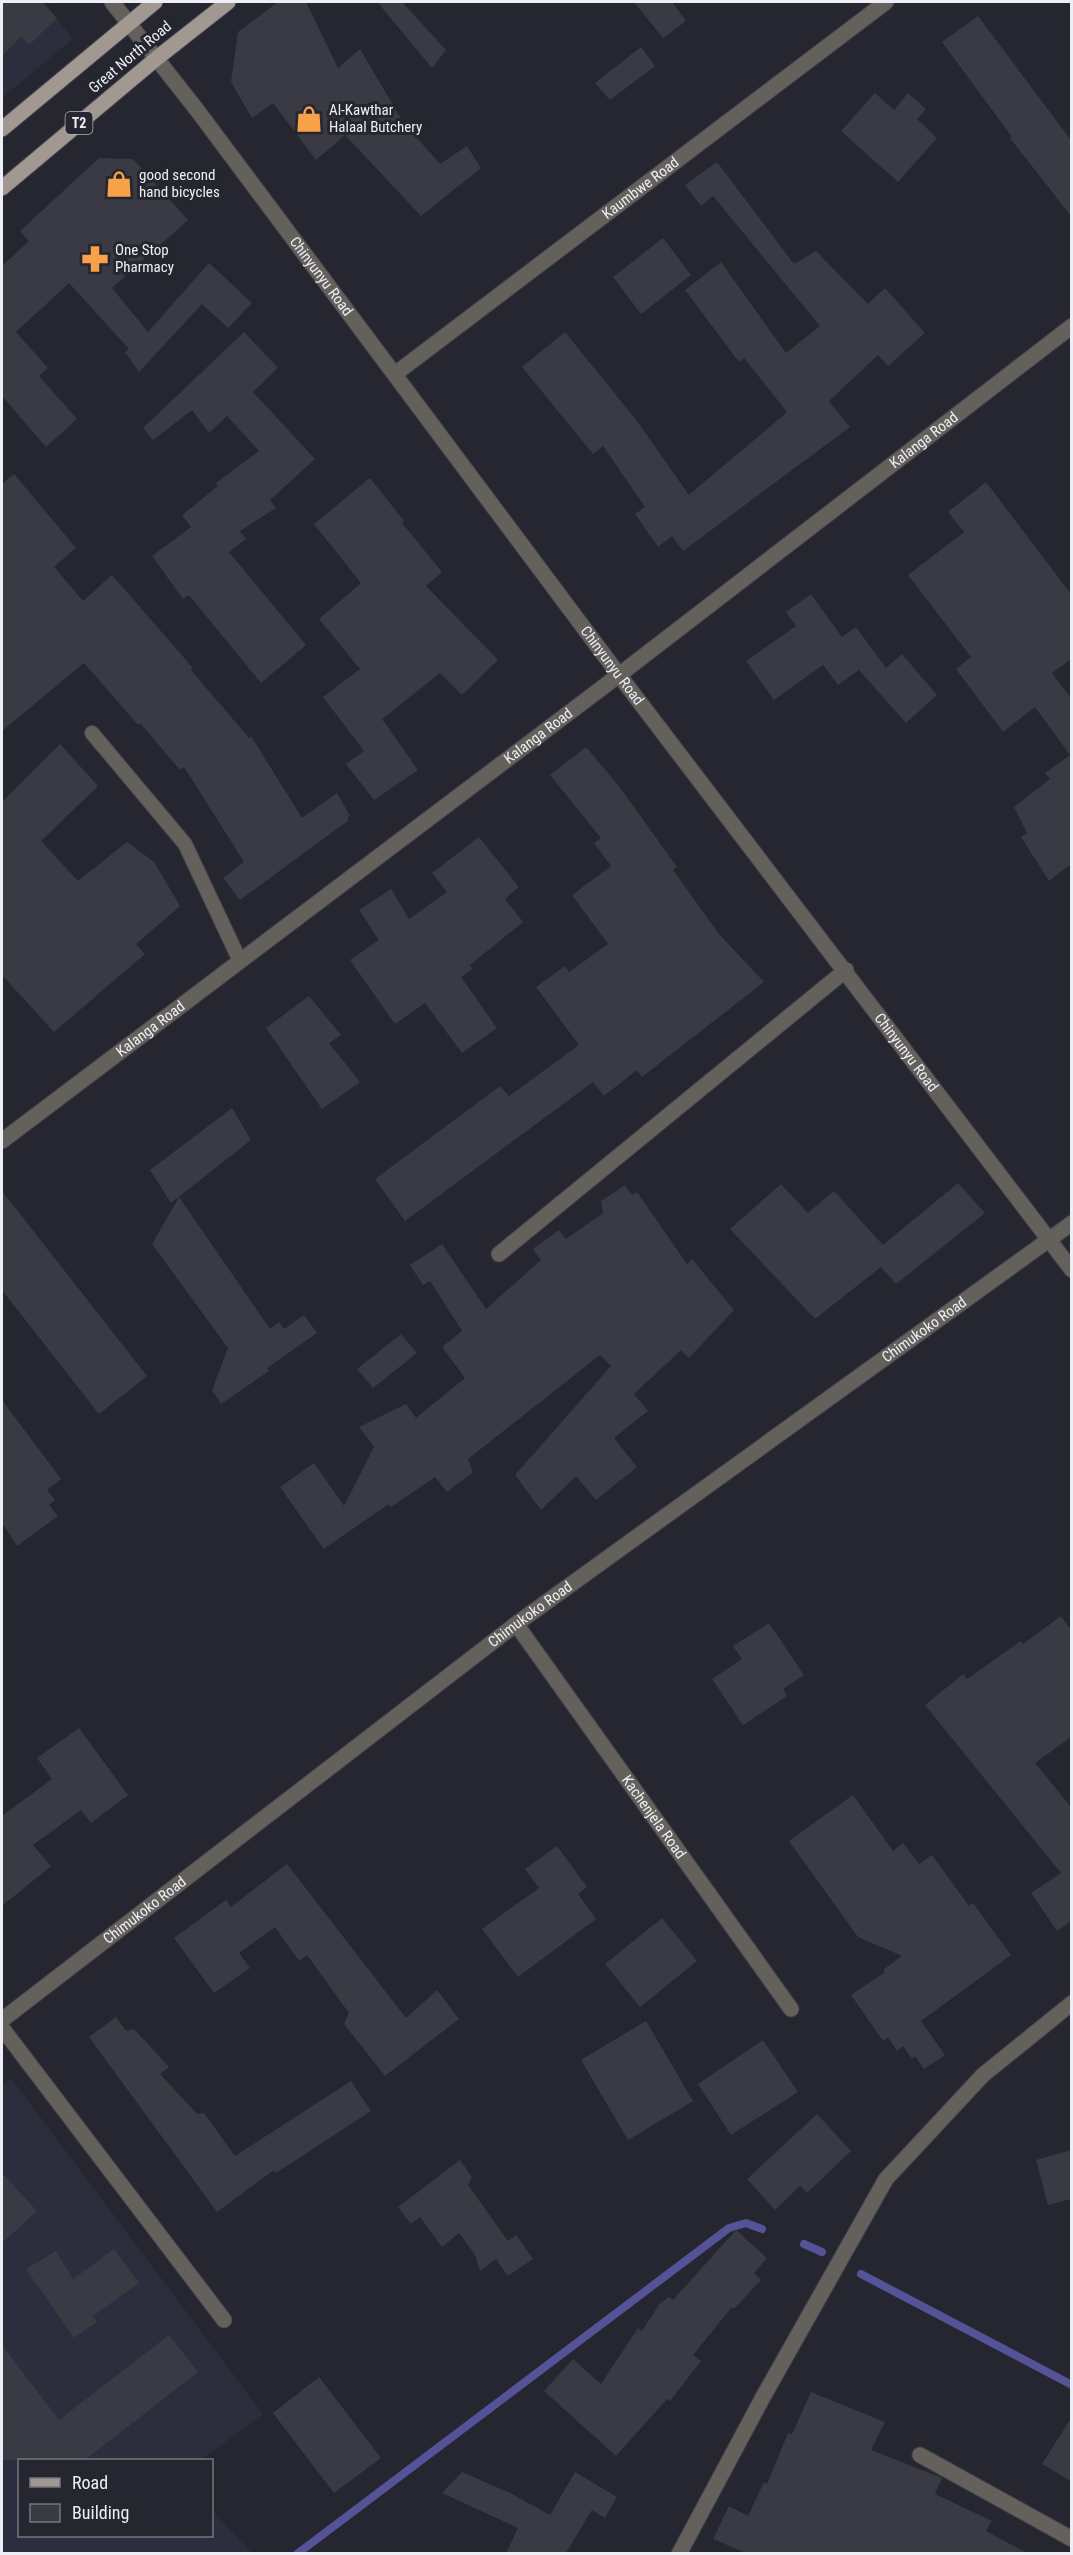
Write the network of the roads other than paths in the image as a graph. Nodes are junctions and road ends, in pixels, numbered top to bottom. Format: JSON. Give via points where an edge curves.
{"nodes":[{"id":1,"x":112,"y":2,"type":"edge"},
{"id":2,"x":155,"y":2,"type":"edge"},
{"id":3,"x":228,"y":2,"type":"edge"},
{"id":4,"x":886,"y":2,"type":"edge"},
{"id":5,"x":128,"y":23,"type":"junction"},
{"id":6,"x":157,"y":58,"type":"junction"},
{"id":7,"x":2,"y":129,"type":"edge"},
{"id":8,"x":2,"y":188,"type":"edge"},
{"id":9,"x":1071,"y":326,"type":"edge"},
{"id":10,"x":395,"y":374,"type":"junction"},
{"id":11,"x":619,"y":675,"type":"junction"},
{"id":12,"x":92,"y":733,"type":"dead end"},
{"id":13,"x":240,"y":961,"type":"junction"},
{"id":14,"x":846,"y":970,"type":"junction"},
{"id":15,"x":2,"y":1142,"type":"edge"},
{"id":16,"x":1071,"y":1223,"type":"edge"},
{"id":17,"x":1049,"y":1241,"type":"junction"},
{"id":18,"x":499,"y":1254,"type":"dead end"},
{"id":19,"x":1071,"y":1270,"type":"edge"},
{"id":20,"x":516,"y":1624,"type":"junction"},
{"id":21,"x":1071,"y":2003,"type":"edge"},
{"id":22,"x":791,"y":2008,"type":"dead end"},
{"id":23,"x":2,"y":2020,"type":"edge"},
{"id":24,"x":2,"y":2028,"type":"edge"},
{"id":25,"x":224,"y":2320,"type":"dead end"},
{"id":26,"x":920,"y":2455,"type":"dead end"},
{"id":27,"x":1071,"y":2539,"type":"edge"},
{"id":28,"x":679,"y":2553,"type":"edge"}],
"edges":[{"from":1,"to":5,"type":"street","name":"Chinyunyu Road"},
{"from":2,"to":5,"type":"main road","name":"Great North Road"},
{"from":3,"to":6,"type":"main road","name":"Great North Road","number":"T2"},
{"from":4,"to":10,"type":"street","name":"Kaumbwe Road"},
{"from":5,"to":6,"type":"street","name":"Chinyunyu Road"},
{"from":5,"to":7,"type":"main road","name":"Great North Road"},
{"from":6,"to":8,"type":"main road","name":"Great North Road","number":"T2"},
{"from":6,"to":10,"type":"street","name":"Chinyunyu Road"},
{"from":9,"to":11,"type":"street","name":"Kalanga Road"},
{"from":10,"to":11,"type":"street","name":"Chinyunyu Road"},
{"from":11,"to":13,"type":"street","name":"Kalanga Road"},
{"from":11,"to":14,"type":"street","name":"Chinyunyu Road"},
{"from":12,"to":13,"type":"lane","via":[[185,844]]},
{"from":13,"to":15,"type":"street","name":"Kalanga Road"},
{"from":14,"to":17,"type":"street","name":"Chinyunyu Road"},
{"from":14,"to":18,"type":"street"},
{"from":16,"to":17,"type":"street","name":"Chimukoko Road"},
{"from":17,"to":19,"type":"street","name":"Chinyunyu Road"},
{"from":17,"to":20,"type":"street","name":"Chimukoko Road"},
{"from":20,"to":22,"type":"street","name":"Kachenjela Road"},
{"from":20,"to":23,"type":"street","name":"Chimukoko Road"},
{"from":21,"to":28,"type":"street","via":[[983,2075],[885,2179]]},
{"from":24,"to":25,"type":"street"},
{"from":26,"to":27,"type":"street"}]}
